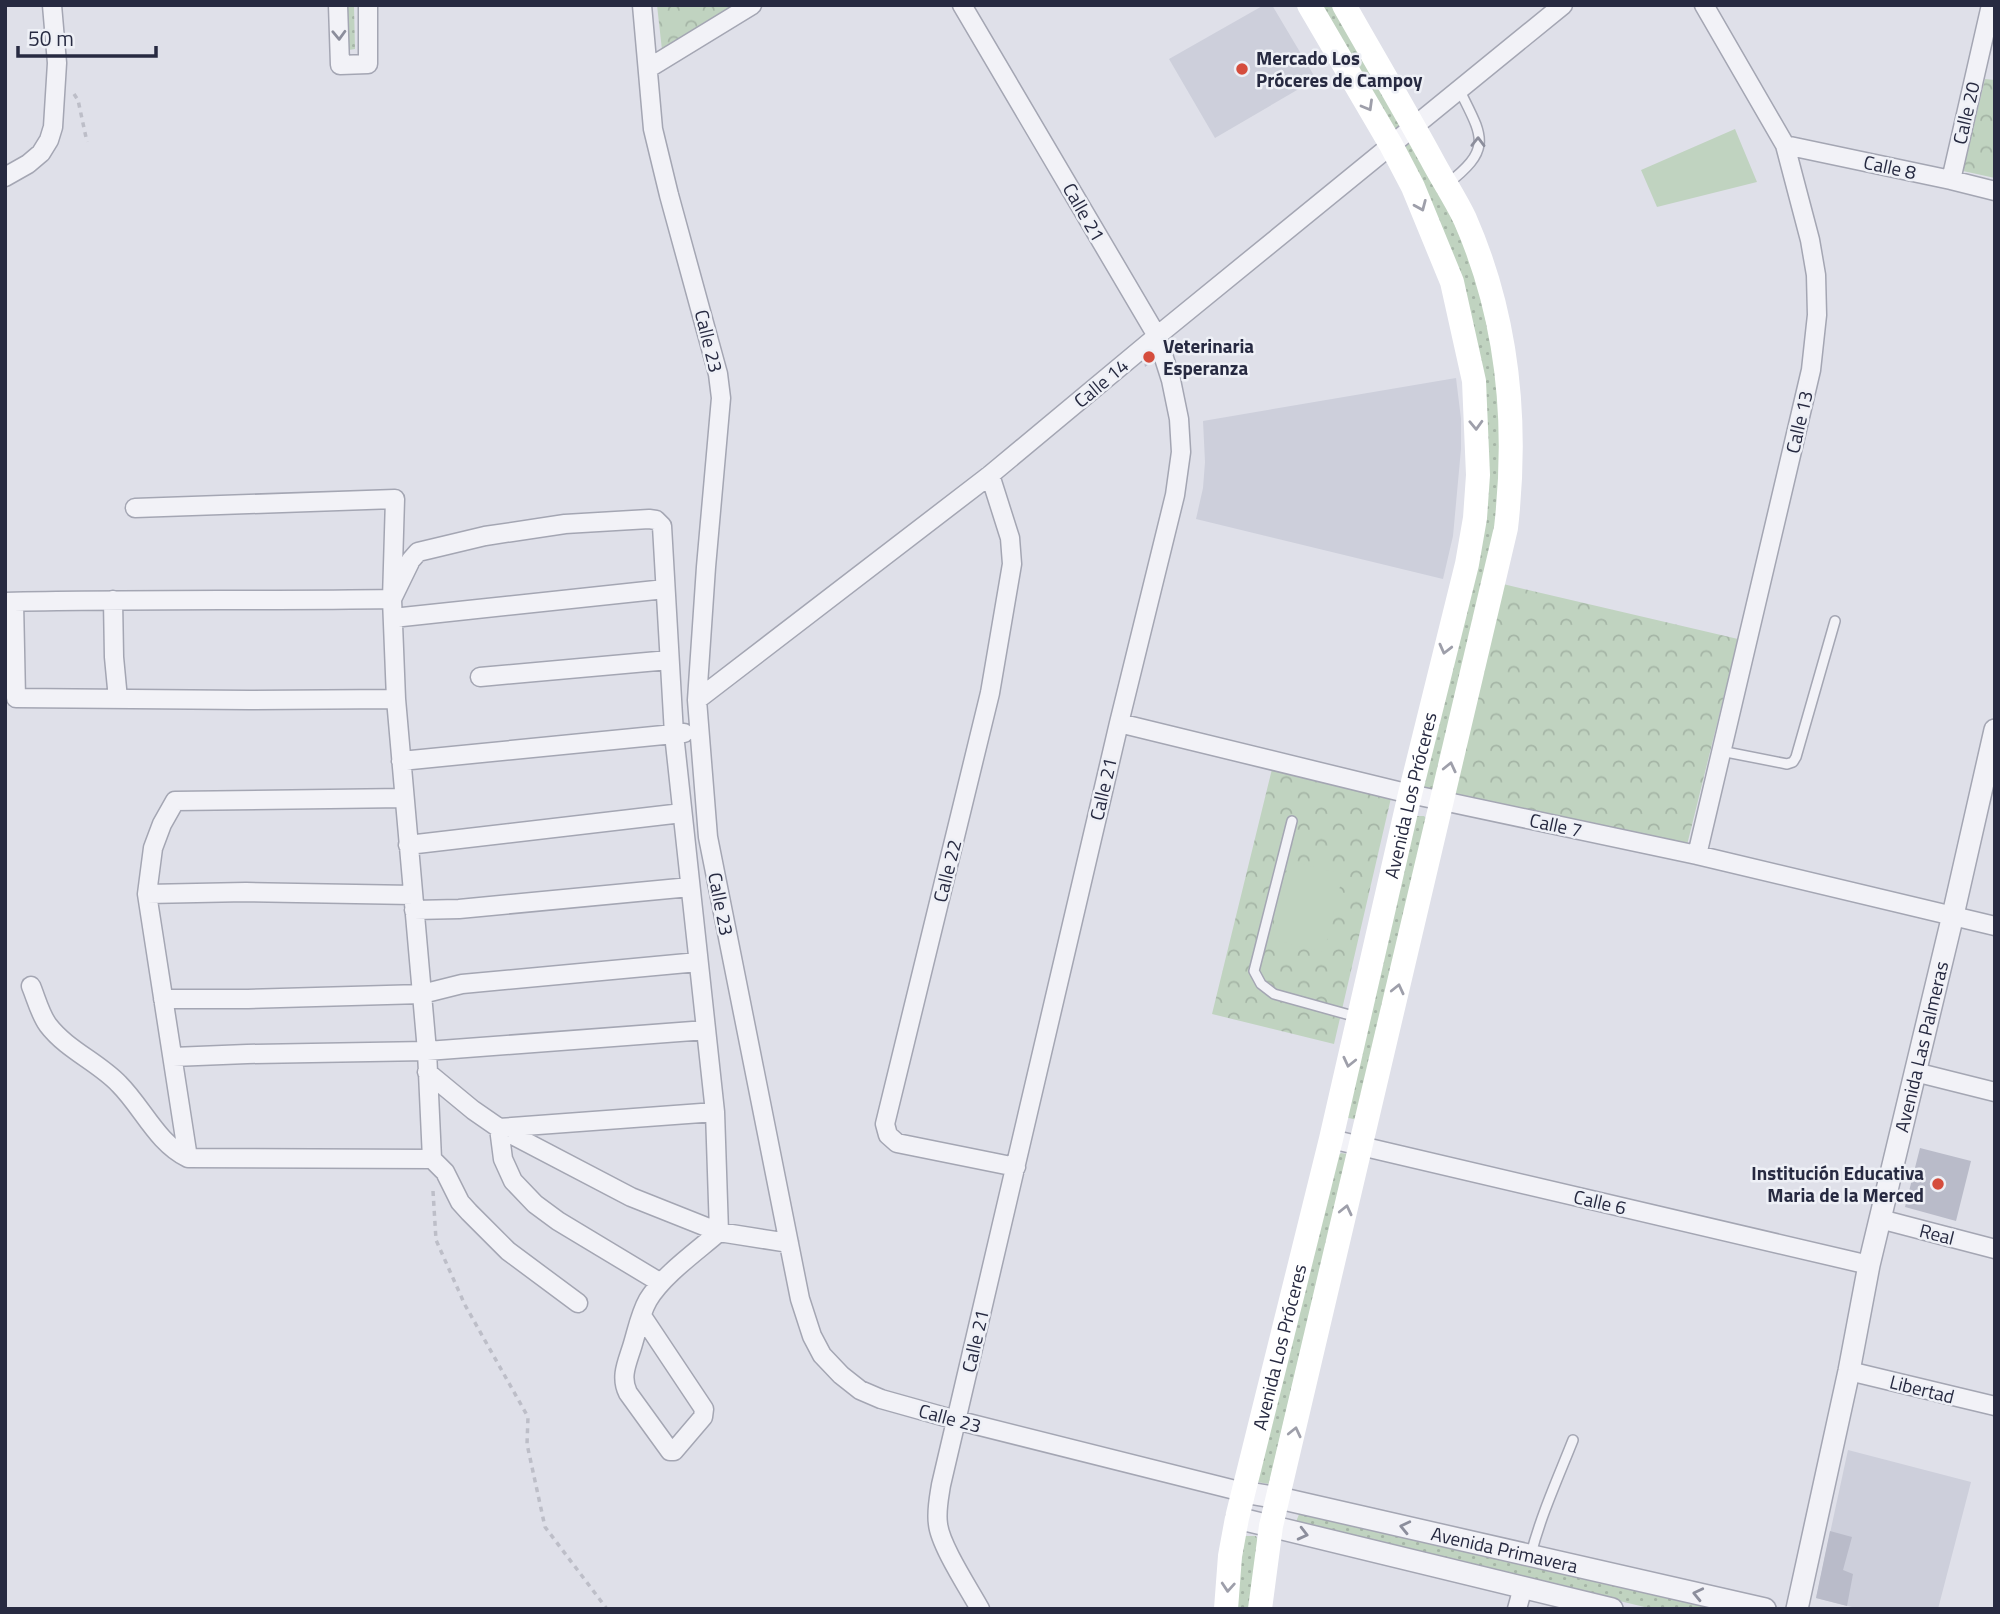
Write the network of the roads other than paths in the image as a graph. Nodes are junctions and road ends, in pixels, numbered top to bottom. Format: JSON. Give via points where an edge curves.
{"nodes":[{"id":1,"x":52,"y":5,"type":"edge"},
{"id":2,"x":338,"y":5,"type":"edge"},
{"id":3,"x":368,"y":5,"type":"edge"},
{"id":4,"x":642,"y":5,"type":"edge"},
{"id":5,"x":752,"y":5,"type":"edge"},
{"id":6,"x":962,"y":5,"type":"edge"},
{"id":7,"x":1308,"y":5,"type":"edge"},
{"id":8,"x":1343,"y":5,"type":"edge"},
{"id":9,"x":1563,"y":5,"type":"edge"},
{"id":10,"x":1704,"y":5,"type":"edge"},
{"id":11,"x":1991,"y":5,"type":"edge"},
{"id":12,"x":649,"y":68,"type":"junction"},
{"id":13,"x":1459,"y":89,"type":"junction"},
{"id":14,"x":1414,"y":127,"type":"junction"},
{"id":15,"x":1391,"y":145,"type":"junction"},
{"id":16,"x":1785,"y":145,"type":"junction"},
{"id":17,"x":5,"y":177,"type":"edge"},
{"id":18,"x":1951,"y":180,"type":"junction"},
{"id":19,"x":1446,"y":185,"type":"junction"},
{"id":20,"x":1995,"y":191,"type":"edge"},
{"id":21,"x":1157,"y":336,"type":"junction"},
{"id":22,"x":990,"y":475,"type":"junction"},
{"id":23,"x":135,"y":508,"type":"dead end"},
{"id":24,"x":665,"y":589,"type":"junction"},
{"id":25,"x":392,"y":599,"type":"junction"},
{"id":26,"x":113,"y":600,"type":"junction"},
{"id":27,"x":10,"y":602,"type":"edge"},
{"id":28,"x":393,"y":618,"type":"junction"},
{"id":29,"x":1835,"y":621,"type":"dead end"},
{"id":30,"x":669,"y":660,"type":"junction"},
{"id":31,"x":480,"y":677,"type":"dead end"},
{"id":32,"x":118,"y":699,"type":"junction"},
{"id":33,"x":396,"y":699,"type":"junction"},
{"id":34,"x":697,"y":700,"type":"junction"},
{"id":35,"x":1119,"y":723,"type":"junction"},
{"id":36,"x":1995,"y":730,"type":"edge"},
{"id":37,"x":698,"y":732,"type":"junction"},
{"id":38,"x":674,"y":734,"type":"junction"},
{"id":39,"x":1721,"y":751,"type":"junction"},
{"id":40,"x":1991,"y":760,"type":"edge"},
{"id":41,"x":401,"y":761,"type":"junction"},
{"id":42,"x":1410,"y":794,"type":"junction"},
{"id":43,"x":404,"y":798,"type":"junction"},
{"id":44,"x":1442,"y":801,"type":"junction"},
{"id":45,"x":682,"y":813,"type":"junction"},
{"id":46,"x":1292,"y":821,"type":"dead end"},
{"id":47,"x":408,"y":845,"type":"junction"},
{"id":48,"x":1697,"y":855,"type":"junction"},
{"id":49,"x":690,"y":887,"type":"junction"},
{"id":50,"x":148,"y":894,"type":"junction"},
{"id":51,"x":413,"y":902,"type":"junction"},
{"id":52,"x":1953,"y":915,"type":"junction"},
{"id":53,"x":1995,"y":926,"type":"edge"},
{"id":54,"x":698,"y":962,"type":"junction"},
{"id":55,"x":30,"y":986,"type":"dead end"},
{"id":56,"x":422,"y":994,"type":"junction"},
{"id":57,"x":163,"y":999,"type":"junction"},
{"id":58,"x":1359,"y":1017,"type":"junction"},
{"id":59,"x":706,"y":1030,"type":"junction"},
{"id":60,"x":427,"y":1051,"type":"junction"},
{"id":61,"x":173,"y":1057,"type":"junction"},
{"id":62,"x":427,"y":1072,"type":"junction"},
{"id":63,"x":1915,"y":1072,"type":"junction"},
{"id":64,"x":1995,"y":1091,"type":"edge"},
{"id":65,"x":715,"y":1112,"type":"junction"},
{"id":66,"x":499,"y":1128,"type":"junction"},
{"id":67,"x":1331,"y":1139,"type":"junction"},
{"id":68,"x":1361,"y":1146,"type":"junction"},
{"id":69,"x":188,"y":1158,"type":"junction"},
{"id":70,"x":432,"y":1159,"type":"junction"},
{"id":71,"x":1017,"y":1167,"type":"junction"},
{"id":72,"x":1880,"y":1219,"type":"junction"},
{"id":73,"x":719,"y":1233,"type":"junction"},
{"id":74,"x":789,"y":1243,"type":"junction"},
{"id":75,"x":1995,"y":1249,"type":"edge"},
{"id":76,"x":1869,"y":1265,"type":"junction"},
{"id":77,"x":661,"y":1283,"type":"junction"},
{"id":78,"x":578,"y":1303,"type":"dead end"},
{"id":79,"x":642,"y":1316,"type":"junction"},
{"id":80,"x":1849,"y":1371,"type":"junction"},
{"id":81,"x":1995,"y":1406,"type":"edge"},
{"id":82,"x":956,"y":1420,"type":"junction"},
{"id":83,"x":1573,"y":1440,"type":"dead end"},
{"id":84,"x":1243,"y":1492,"type":"junction"},
{"id":85,"x":1279,"y":1499,"type":"junction"},
{"id":86,"x":1237,"y":1518,"type":"junction"},
{"id":87,"x":1271,"y":1526,"type":"junction"},
{"id":88,"x":1530,"y":1556,"type":"junction"},
{"id":89,"x":1523,"y":1587,"type":"junction"},
{"id":90,"x":980,"y":1609,"type":"edge"},
{"id":91,"x":1226,"y":1609,"type":"edge"},
{"id":92,"x":1260,"y":1609,"type":"edge"},
{"id":93,"x":1517,"y":1609,"type":"edge"},
{"id":94,"x":1612,"y":1609,"type":"edge"},
{"id":95,"x":1765,"y":1609,"type":"edge"},
{"id":96,"x":1797,"y":1609,"type":"edge"}],
"edges":[{"from":1,"to":17,"type":"street","via":[[57,63],[53,127],[41,153]]},
{"from":2,"to":3,"type":"street","one_way":true,"via":[[340,65],[368,64]]},
{"from":4,"to":12,"type":"street","name":"Calle 23"},
{"from":5,"to":12,"type":"street"},
{"from":6,"to":21,"type":"street","name":"Calle 21"},
{"from":7,"to":15,"type":"main road","name":"Avenida Los Próceres","one_way":true},
{"from":8,"to":14,"type":"main road","name":"Avenida Los Próceres"},
{"from":9,"to":13,"type":"street","name":"Calle 14"},
{"from":10,"to":16,"type":"street","name":"Calle 13"},
{"from":11,"to":18,"type":"street","name":"Calle 20"},
{"from":12,"to":34,"type":"street","name":"Calle 23","via":[[653,129],[721,398]]},
{"from":13,"to":14,"type":"street","name":"Calle 14"},
{"from":19,"to":13,"type":"lane","one_way":true,"via":[[1467,169],[1480,138]]},
{"from":14,"to":15,"type":"street","name":"Calle 14"},
{"from":14,"to":19,"type":"main road","name":"Avenida Los Próceres"},
{"from":15,"to":21,"type":"street","name":"Calle 14"},
{"from":15,"to":42,"type":"main road","name":"Avenida Los Próceres","one_way":true,"via":[[1452,282],[1474,380],[1478,475],[1467,564]]},
{"from":16,"to":18,"type":"street","name":"Calle 8"},
{"from":16,"to":39,"type":"street","name":"Calle 13","via":[[1810,240],[1817,315],[1811,370]]},
{"from":18,"to":20,"type":"street","name":"Calle 8"},
{"from":44,"to":19,"type":"main road","name":"Avenida Los Próceres","one_way":true,"via":[[1506,528],[1511,472],[1511,412],[1496,315],[1464,218]]},
{"from":21,"to":22,"type":"street","name":"Calle 14"},
{"from":21,"to":35,"type":"street","name":"Calle 21","via":[[1171,380],[1181,452],[1175,495]]},
{"from":22,"to":34,"type":"street","name":"Calle 14"},
{"from":22,"to":71,"type":"street","name":"Calle 22","via":[[1010,538],[1012,564],[989,694],[885,1124],[897,1143]]},
{"from":23,"to":25,"type":"street","via":[[395,499]]},
{"from":24,"to":25,"type":"street","via":[[662,526],[649,519],[565,524],[418,552]]},
{"from":24,"to":28,"type":"street"},
{"from":24,"to":30,"type":"street"},
{"from":25,"to":26,"type":"street"},
{"from":25,"to":28,"type":"street"},
{"from":26,"to":27,"type":"street"},
{"from":26,"to":32,"type":"street"},
{"from":27,"to":32,"type":"street","via":[[16,698]]},
{"from":28,"to":33,"type":"street"},
{"from":29,"to":39,"type":"lane","via":[[1793,762],[1787,765]]},
{"from":30,"to":31,"type":"street"},
{"from":30,"to":38,"type":"street"},
{"from":32,"to":33,"type":"street"},
{"from":33,"to":41,"type":"street"},
{"from":34,"to":37,"type":"street","name":"Calle 23"},
{"from":35,"to":42,"type":"street","name":"Calle 7"},
{"from":35,"to":71,"type":"street","name":"Calle 21"},
{"from":36,"to":40,"type":"street","name":"Avenida Las Palmeras"},
{"from":37,"to":38,"type":"street"},
{"from":37,"to":74,"type":"street","name":"Calle 23","via":[[708,837]]},
{"from":38,"to":41,"type":"street"},
{"from":38,"to":45,"type":"street"},
{"from":39,"to":48,"type":"street","name":"Calle 13"},
{"from":40,"to":52,"type":"street","name":"Avenida Las Palmeras"},
{"from":41,"to":43,"type":"street"},
{"from":42,"to":44,"type":"street","name":"Calle 7"},
{"from":42,"to":58,"type":"main road","name":"Avenida Los Próceres"},
{"from":43,"to":47,"type":"street"},
{"from":43,"to":50,"type":"street","via":[[175,801],[153,848]]},
{"from":44,"to":48,"type":"street","name":"Calle 7"},
{"from":68,"to":44,"type":"main road","name":"Avenida Los Próceres","one_way":true},
{"from":45,"to":47,"type":"street"},
{"from":45,"to":49,"type":"street"},
{"from":46,"to":58,"type":"lane","via":[[1254,971],[1274,994]]},
{"from":47,"to":51,"type":"street"},
{"from":48,"to":52,"type":"street","name":"Calle 7"},
{"from":49,"to":51,"type":"street","via":[[459,909]]},
{"from":49,"to":54,"type":"street"},
{"from":50,"to":51,"type":"street","via":[[246,892]]},
{"from":50,"to":57,"type":"street"},
{"from":51,"to":56,"type":"street"},
{"from":52,"to":53,"type":"street","name":"Calle 7"},
{"from":52,"to":63,"type":"street","name":"Avenida Las Palmeras"},
{"from":54,"to":56,"type":"street","via":[[462,984]]},
{"from":54,"to":59,"type":"street"},
{"from":55,"to":69,"type":"street","via":[[48,1024],[119,1083],[167,1144]]},
{"from":56,"to":57,"type":"street"},
{"from":56,"to":60,"type":"street"},
{"from":57,"to":61,"type":"street"},
{"from":58,"to":67,"type":"main road","name":"Avenida Los Próceres","one_way":true},
{"from":59,"to":60,"type":"street"},
{"from":59,"to":65,"type":"street"},
{"from":60,"to":61,"type":"street"},
{"from":60,"to":62,"type":"street"},
{"from":61,"to":69,"type":"street"},
{"from":62,"to":66,"type":"street"},
{"from":62,"to":70,"type":"street"},
{"from":63,"to":64,"type":"street"},
{"from":63,"to":72,"type":"street","name":"Avenida Las Palmeras"},
{"from":65,"to":66,"type":"street"},
{"from":65,"to":73,"type":"street"},
{"from":66,"to":73,"type":"street","via":[[631,1197]]},
{"from":66,"to":77,"type":"street","via":[[503,1159],[513,1181],[536,1204]]},
{"from":67,"to":68,"type":"street","name":"Calle 6"},
{"from":67,"to":84,"type":"main road","name":"Avenida Los Próceres"},
{"from":68,"to":76,"type":"street","name":"Calle 6"},
{"from":85,"to":68,"type":"main road","name":"Avenida Los Próceres","one_way":true},
{"from":69,"to":70,"type":"street"},
{"from":70,"to":78,"type":"street","via":[[460,1202],[508,1251]]},
{"from":71,"to":82,"type":"street","name":"Calle 21"},
{"from":72,"to":75,"type":"street","name":"Real"},
{"from":72,"to":76,"type":"street","name":"Avenida Las Palmeras"},
{"from":73,"to":74,"type":"street"},
{"from":73,"to":77,"type":"street"},
{"from":74,"to":82,"type":"street","name":"Calle 23","via":[[812,1336],[841,1375],[859,1390],[881,1399]]},
{"from":76,"to":80,"type":"street","name":"Avenida Las Palmeras"},
{"from":77,"to":79,"type":"street"},
{"from":79,"to":79,"type":"street","via":[[704,1409],[703,1417],[674,1451],[624,1384]]},
{"from":80,"to":81,"type":"street","name":"Libertad"},
{"from":80,"to":96,"type":"street","name":"Avenida Las Palmeras"},
{"from":82,"to":84,"type":"street","name":"Calle 23"},
{"from":82,"to":90,"type":"street","name":"Calle 21","via":[[941,1485],[938,1525]]},
{"from":83,"to":88,"type":"lane"},
{"from":84,"to":85,"type":"street","name":"Avenida Primavera"},
{"from":84,"to":86,"type":"main road","name":"Avenida Los Próceres"},
{"from":85,"to":87,"type":"main road","name":"Avenida Los Próceres"},
{"from":88,"to":85,"type":"street","name":"Avenida Primavera","one_way":true},
{"from":86,"to":87,"type":"street","name":"Avenida Primavera"},
{"from":86,"to":91,"type":"main road","name":"Avenida Los Próceres","one_way":true},
{"from":87,"to":89,"type":"street","name":"Avenida Primavera","one_way":true},
{"from":87,"to":92,"type":"main road","name":"Avenida Los Próceres"},
{"from":95,"to":88,"type":"street","name":"Avenida Primavera","one_way":true},
{"from":89,"to":93,"type":"street"},
{"from":89,"to":94,"type":"street","name":"Avenida Primavera"}]}
